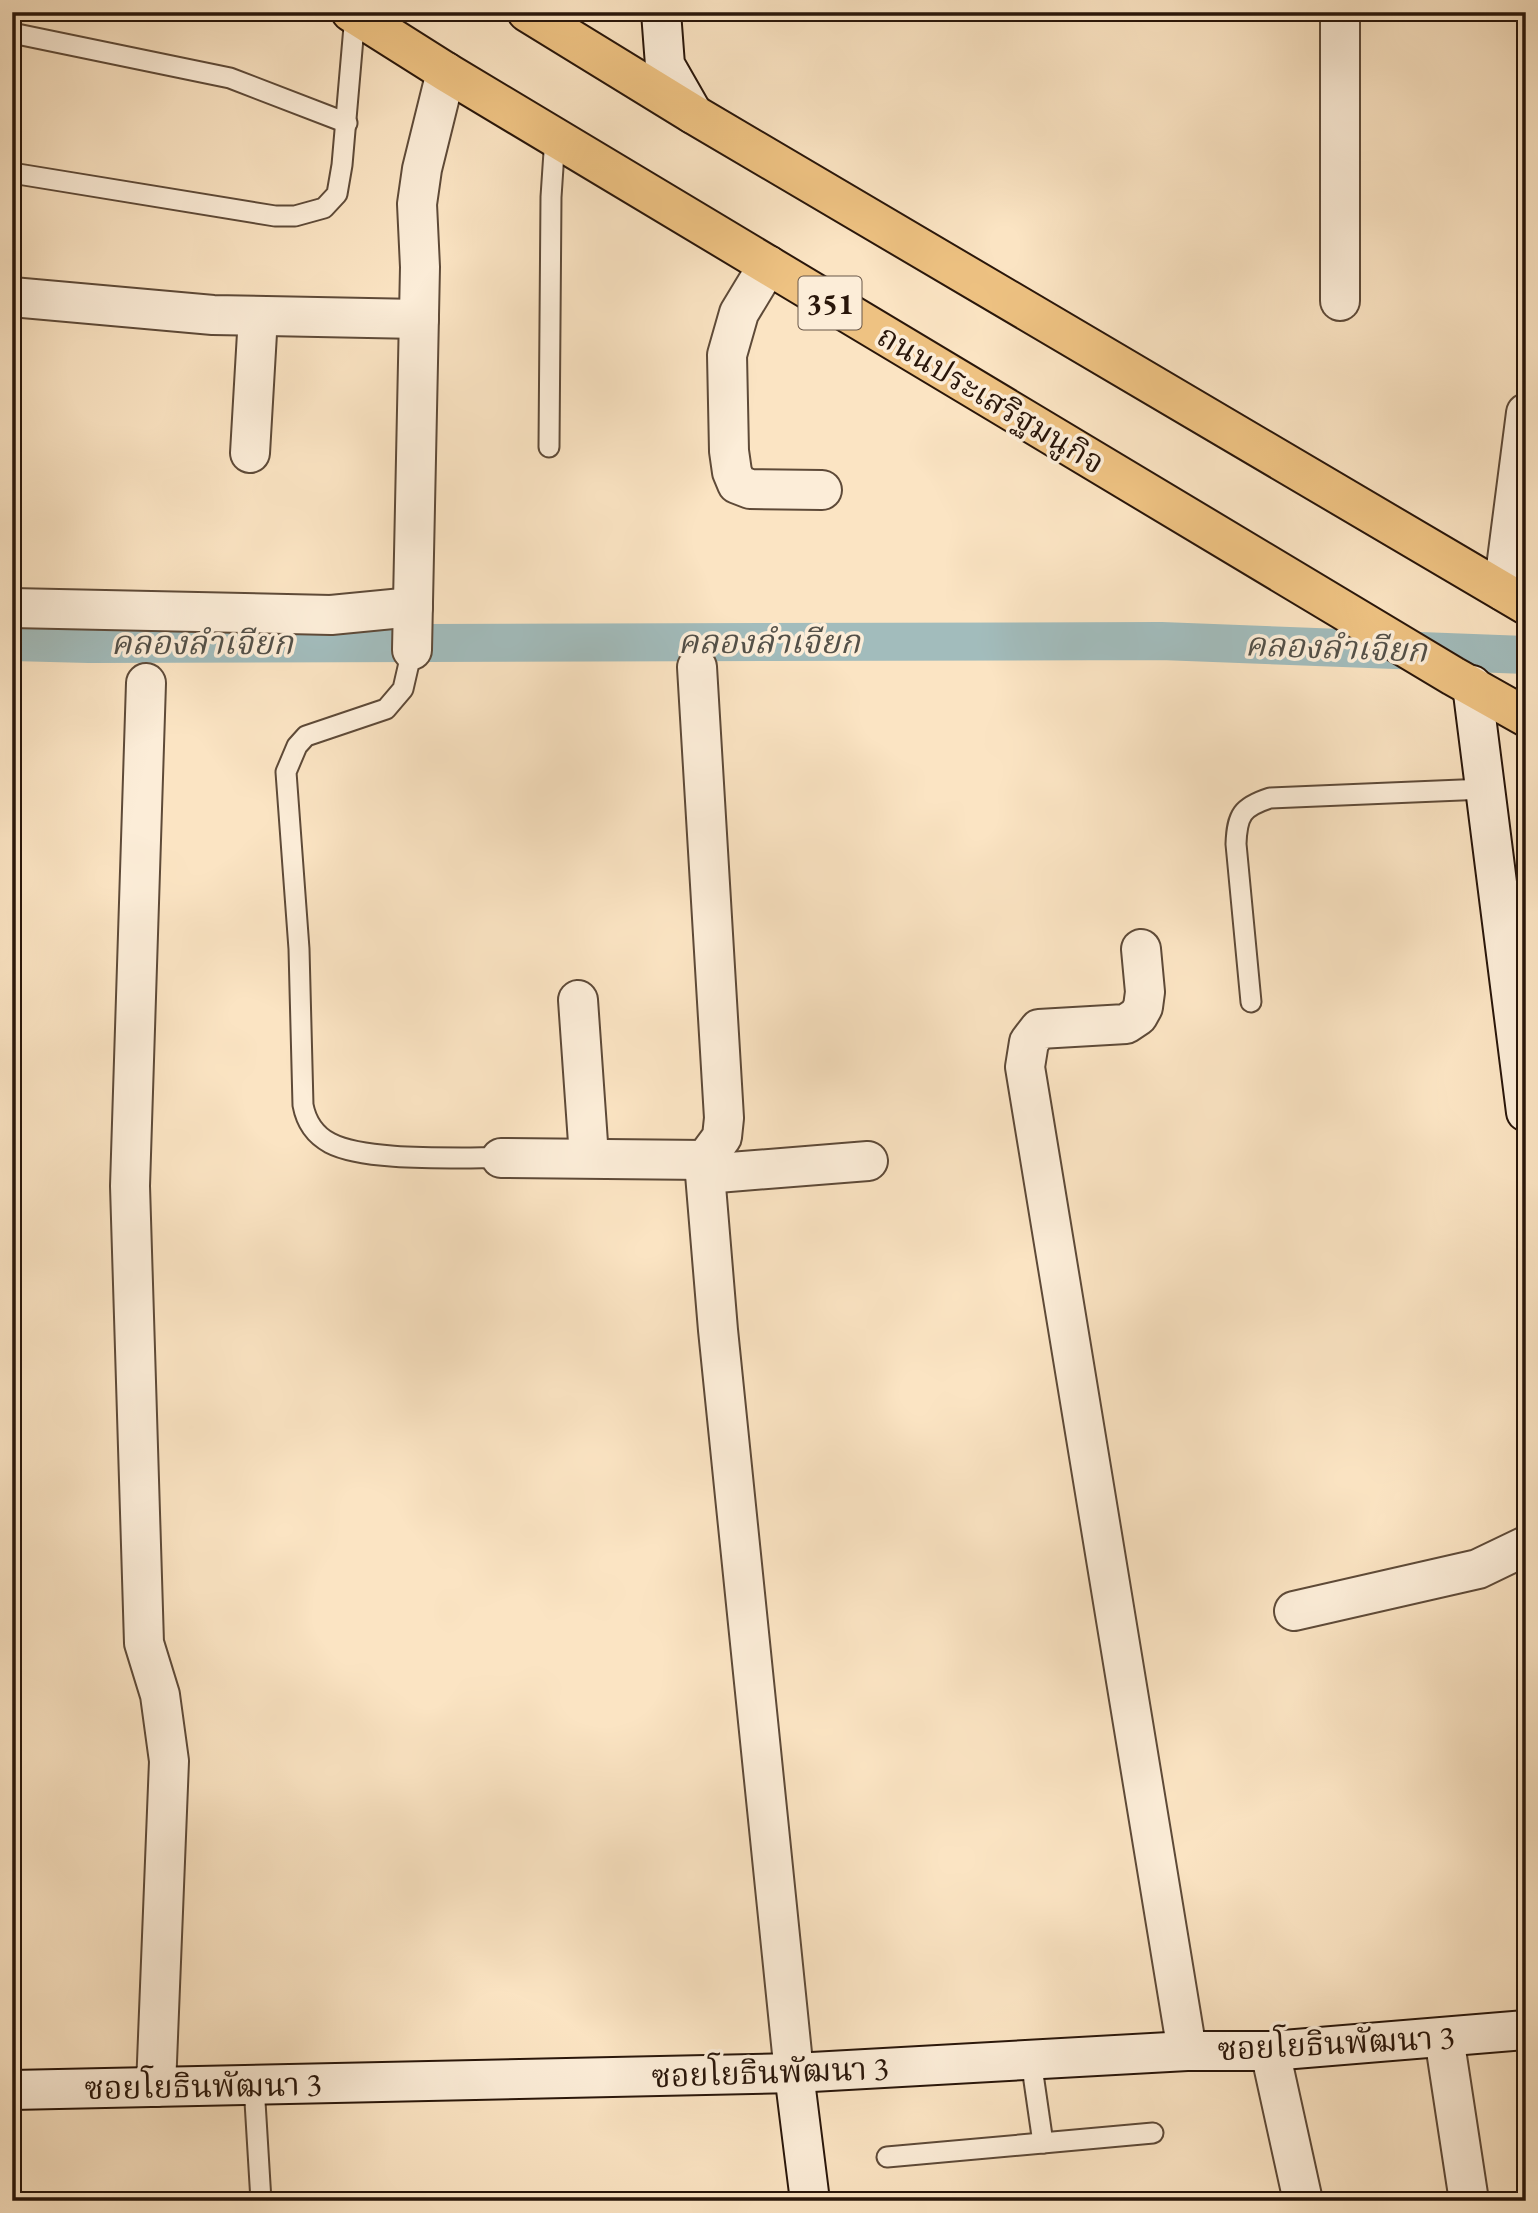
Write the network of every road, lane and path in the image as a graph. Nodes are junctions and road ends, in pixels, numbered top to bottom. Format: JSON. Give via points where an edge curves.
{"nodes":[{"id":1,"x":527,"y":12,"type":"edge"},
{"id":2,"x":661,"y":12,"type":"edge"},
{"id":3,"x":1340,"y":12,"type":"edge"},
{"id":4,"x":353,"y":13,"type":"edge"},
{"id":5,"x":12,"y":33,"type":"edge"},
{"id":6,"x":446,"y":72,"type":"junction"},
{"id":7,"x":693,"y":114,"type":"junction"},
{"id":8,"x":347,"y":123,"type":"junction"},
{"id":9,"x":555,"y":137,"type":"junction"},
{"id":10,"x":12,"y":173,"type":"edge"},
{"id":11,"x":768,"y":265,"type":"junction"},
{"id":12,"x":12,"y":297,"type":"edge"},
{"id":13,"x":1340,"y":301,"type":"dead end"},
{"id":14,"x":258,"y":316,"type":"junction"},
{"id":15,"x":419,"y":320,"type":"junction"},
{"id":16,"x":1526,"y":413,"type":"edge"},
{"id":17,"x":549,"y":447,"type":"dead end"},
{"id":18,"x":250,"y":453,"type":"dead end"},
{"id":19,"x":822,"y":490,"type":"dead end"},
{"id":20,"x":1514,"y":598,"type":"edge"},
{"id":21,"x":12,"y":608,"type":"edge"},
{"id":22,"x":413,"y":624,"type":"junction"},
{"id":23,"x":697,"y":667,"type":"dead end"},
{"id":24,"x":1462,"y":681,"type":"junction"},
{"id":25,"x":146,"y":683,"type":"dead end"},
{"id":26,"x":1526,"y":717,"type":"edge"},
{"id":27,"x":1485,"y":789,"type":"junction"},
{"id":28,"x":1141,"y":949,"type":"dead end"},
{"id":29,"x":578,"y":1000,"type":"dead end"},
{"id":30,"x":1251,"y":1002,"type":"dead end"},
{"id":31,"x":1526,"y":1112,"type":"edge"},
{"id":32,"x":589,"y":1157,"type":"junction"},
{"id":33,"x":501,"y":1158,"type":"joint"},
{"id":34,"x":868,"y":1161,"type":"dead end"},
{"id":35,"x":705,"y":1167,"type":"junction"},
{"id":36,"x":1526,"y":1546,"type":"edge"},
{"id":37,"x":1294,"y":1611,"type":"dead end"},
{"id":38,"x":1526,"y":2030,"type":"edge"},
{"id":39,"x":1444,"y":2037,"type":"junction"},
{"id":40,"x":1187,"y":2051,"type":"junction"},
{"id":41,"x":1269,"y":2051,"type":"junction"},
{"id":42,"x":1031,"y":2060,"type":"junction"},
{"id":43,"x":794,"y":2073,"type":"junction"},
{"id":44,"x":254,"y":2085,"type":"junction"},
{"id":45,"x":156,"y":2087,"type":"junction"},
{"id":46,"x":12,"y":2090,"type":"edge"},
{"id":47,"x":1153,"y":2133,"type":"dead end"},
{"id":48,"x":1043,"y":2143,"type":"junction"},
{"id":49,"x":887,"y":2157,"type":"dead end"},
{"id":50,"x":261,"y":2201,"type":"edge"},
{"id":51,"x":810,"y":2201,"type":"edge"},
{"id":52,"x":1303,"y":2201,"type":"edge"},
{"id":53,"x":1469,"y":2201,"type":"edge"}],
"edges":[{"from":1,"to":7,"type":"main road"},
{"from":2,"to":7,"type":"street","via":[[665,65]]},
{"from":3,"to":13,"type":"street"},
{"from":4,"to":6,"type":"main road","name":"ถนนประเสริฐมนูกิจ","number":"351"},
{"from":4,"to":8,"type":"lane"},
{"from":5,"to":8,"type":"lane","via":[[230,78]]},
{"from":6,"to":9,"type":"main road","name":"ถนนประเสริฐมนูกิจ","number":"351"},
{"from":6,"to":15,"type":"street","via":[[417,205]]},
{"from":7,"to":20,"type":"main road"},
{"from":8,"to":10,"type":"lane","via":[[337,194],[324,208],[295,216]]},
{"from":9,"to":11,"type":"main road","name":"ถนนประเสริฐมนูกิจ","number":"351"},
{"from":9,"to":17,"type":"lane"},
{"from":11,"to":19,"type":"street","via":[[739,313],[727,355],[732,472],[737,484],[750,489]]},
{"from":11,"to":24,"type":"main road","name":"ถนนประเสริฐมนูกิจ","number":"351"},
{"from":12,"to":14,"type":"street"},
{"from":14,"to":15,"type":"street"},
{"from":14,"to":18,"type":"street"},
{"from":15,"to":22,"type":"street"},
{"from":16,"to":20,"type":"street"},
{"from":21,"to":22,"type":"street","via":[[331,615]]},
{"from":22,"to":33,"type":"lane","via":[[402,689],[386,709],[306,736],[286,772],[299,949],[303,1105],[306,1120],[318,1134],[341,1147],[368,1154]]},
{"from":23,"to":35,"type":"street","via":[[724,1118],[722,1137]]},
{"from":24,"to":26,"type":"main road","name":"ถนนประเสริฐมนูกิจ","number":"351"},
{"from":24,"to":27,"type":"street"},
{"from":25,"to":45,"type":"street","via":[[130,1186],[144,1643],[160,1695],[169,1761]]},
{"from":27,"to":30,"type":"lane","via":[[1270,798],[1245,810],[1237,824],[1236,844]]},
{"from":27,"to":31,"type":"street"},
{"from":28,"to":40,"type":"street","via":[[1145,992],[1138,1016],[1126,1024],[1039,1029],[1029,1042],[1025,1067]]},
{"from":29,"to":32,"type":"street"},
{"from":32,"to":33,"type":"street"},
{"from":32,"to":35,"type":"street"},
{"from":34,"to":35,"type":"street"},
{"from":35,"to":43,"type":"street"},
{"from":36,"to":37,"type":"street","via":[[1478,1569]]},
{"from":38,"to":39,"type":"street","name":"ซอยโยธินพัฒนา 3"},
{"from":39,"to":41,"type":"street","name":"ซอยโยธินพัฒนา 3"},
{"from":39,"to":53,"type":"street"},
{"from":40,"to":41,"type":"street","name":"ซอยโยธินพัฒนา 3"},
{"from":40,"to":42,"type":"street","name":"ซอยโยธินพัฒนา 3"},
{"from":41,"to":52,"type":"street"},
{"from":42,"to":43,"type":"street","name":"ซอยโยธินพัฒนา 3"},
{"from":42,"to":48,"type":"lane"},
{"from":43,"to":44,"type":"street","name":"ซอยโยธินพัฒนา 3"},
{"from":43,"to":51,"type":"street"},
{"from":44,"to":45,"type":"street","name":"ซอยโยธินพัฒนา 3"},
{"from":44,"to":50,"type":"lane"},
{"from":45,"to":46,"type":"street","name":"ซอยโยธินพัฒนา 3"},
{"from":47,"to":48,"type":"lane"},
{"from":48,"to":49,"type":"lane"}]}
